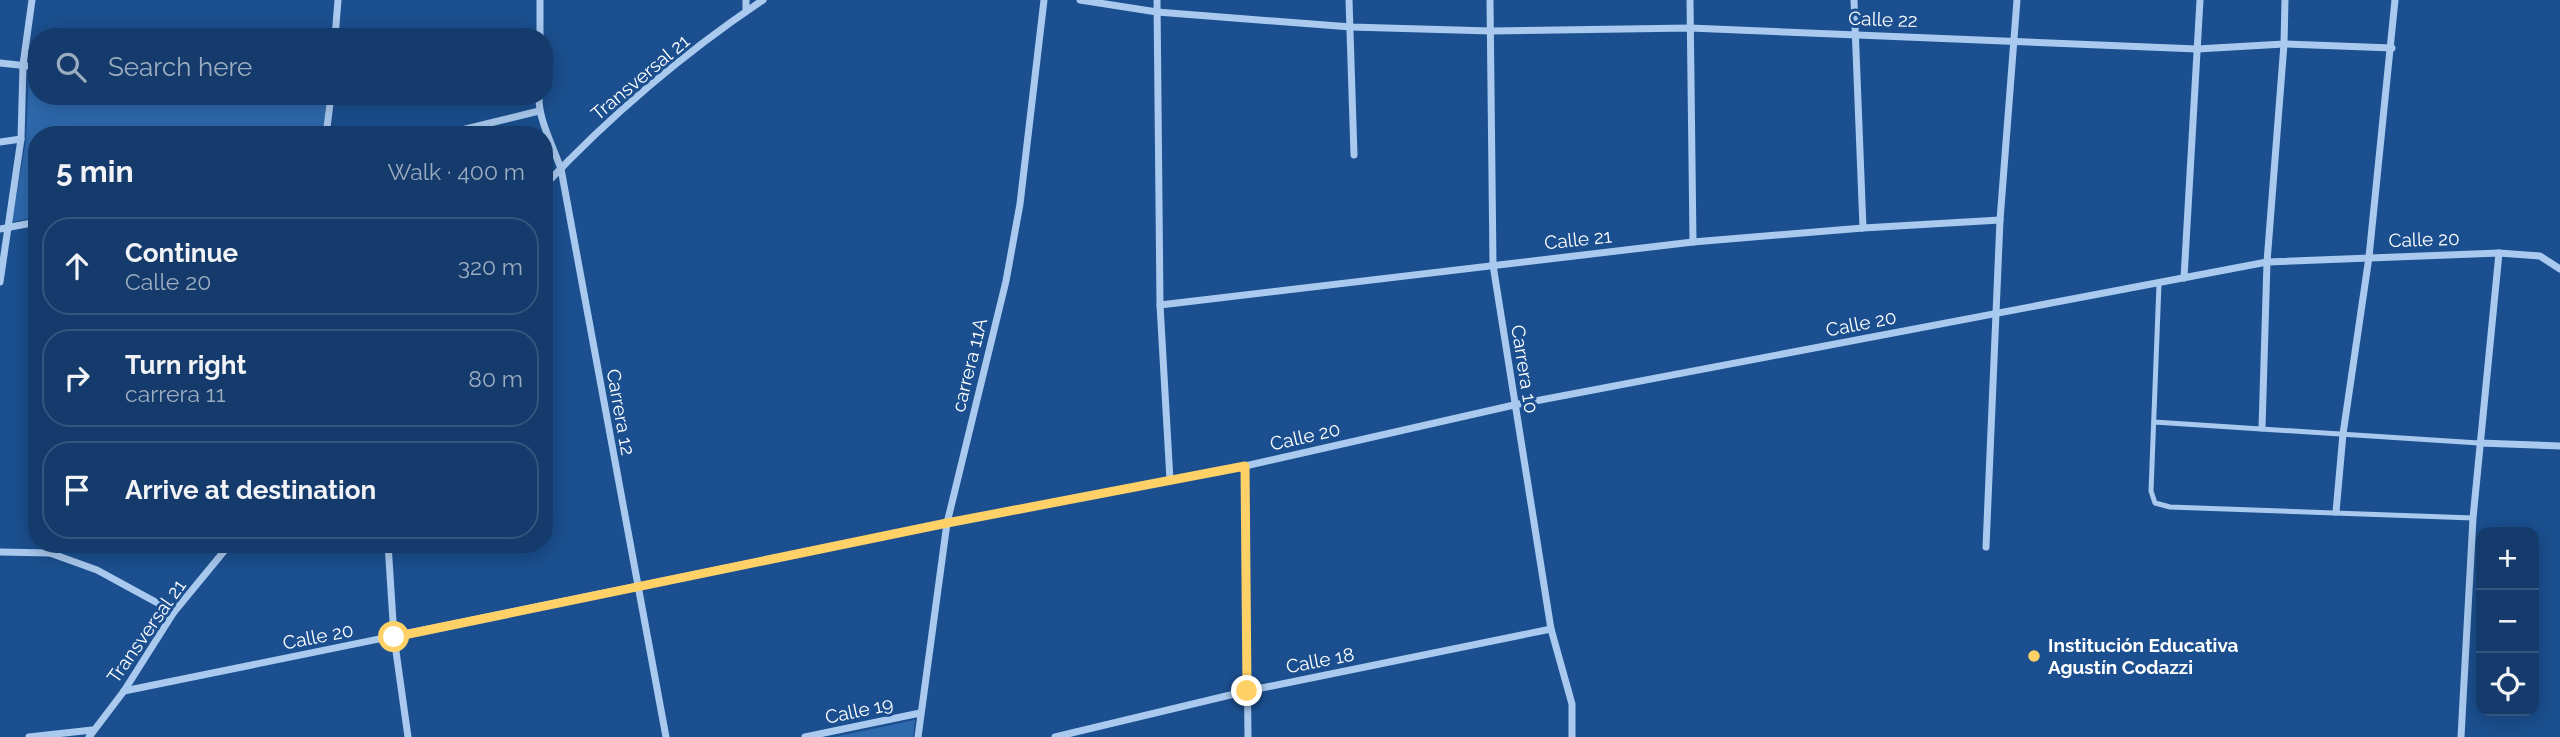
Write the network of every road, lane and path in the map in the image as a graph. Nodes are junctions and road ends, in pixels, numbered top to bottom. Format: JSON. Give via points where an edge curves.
{"nodes":[{"id":1,"x":32,"y":0,"type":"edge"},
{"id":2,"x":338,"y":0,"type":"edge"},
{"id":3,"x":540,"y":0,"type":"edge"},
{"id":4,"x":747,"y":0,"type":"edge"},
{"id":5,"x":763,"y":0,"type":"edge"},
{"id":6,"x":1044,"y":0,"type":"edge"},
{"id":7,"x":1080,"y":0,"type":"edge"},
{"id":8,"x":1157,"y":0,"type":"edge"},
{"id":9,"x":1349,"y":0,"type":"edge"},
{"id":10,"x":1490,"y":0,"type":"edge"},
{"id":11,"x":1690,"y":0,"type":"edge"},
{"id":12,"x":1854,"y":0,"type":"edge"},
{"id":13,"x":2017,"y":0,"type":"edge"},
{"id":14,"x":2200,"y":0,"type":"edge"},
{"id":15,"x":2285,"y":0,"type":"edge"},
{"id":16,"x":2395,"y":0,"type":"edge"},
{"id":17,"x":746,"y":11,"type":"junction"},
{"id":18,"x":1157,"y":12,"type":"junction"},
{"id":19,"x":1351,"y":27,"type":"junction"},
{"id":20,"x":28,"y":28,"type":"edge"},
{"id":21,"x":336,"y":28,"type":"edge"},
{"id":22,"x":540,"y":28,"type":"edge"},
{"id":23,"x":1690,"y":28,"type":"junction"},
{"id":24,"x":28,"y":29,"type":"edge"},
{"id":25,"x":1491,"y":31,"type":"junction"},
{"id":26,"x":1855,"y":34,"type":"junction"},
{"id":27,"x":2013,"y":41,"type":"junction"},
{"id":28,"x":2284,"y":44,"type":"junction"},
{"id":29,"x":2392,"y":48,"type":"junction"},
{"id":30,"x":2197,"y":49,"type":"junction"},
{"id":31,"x":0,"y":63,"type":"edge"},
{"id":32,"x":23,"y":65,"type":"junction"},
{"id":33,"x":28,"y":65,"type":"edge"},
{"id":34,"x":329,"y":105,"type":"edge"},
{"id":35,"x":538,"y":105,"type":"edge"},
{"id":36,"x":538,"y":111,"type":"junction"},
{"id":37,"x":327,"y":126,"type":"edge"},
{"id":38,"x":478,"y":126,"type":"edge"},
{"id":39,"x":546,"y":126,"type":"edge"},
{"id":40,"x":21,"y":139,"type":"junction"},
{"id":41,"x":0,"y":142,"type":"edge"},
{"id":42,"x":553,"y":143,"type":"edge"},
{"id":43,"x":1354,"y":155,"type":"dead end"},
{"id":44,"x":561,"y":169,"type":"junction"},
{"id":45,"x":553,"y":177,"type":"edge"},
{"id":46,"x":2000,"y":220,"type":"junction"},
{"id":47,"x":28,"y":224,"type":"edge"},
{"id":48,"x":3,"y":228,"type":"edge"},
{"id":49,"x":1863,"y":228,"type":"junction"},
{"id":50,"x":1693,"y":242,"type":"junction"},
{"id":51,"x":2499,"y":253,"type":"junction"},
{"id":52,"x":2370,"y":257,"type":"junction"},
{"id":53,"x":2267,"y":262,"type":"junction"},
{"id":54,"x":1493,"y":265,"type":"junction"},
{"id":55,"x":2560,"y":269,"type":"edge"},
{"id":56,"x":2184,"y":278,"type":"junction"},
{"id":57,"x":0,"y":282,"type":"edge"},
{"id":58,"x":2159,"y":284,"type":"junction"},
{"id":59,"x":1160,"y":305,"type":"junction"},
{"id":60,"x":1996,"y":314,"type":"junction"},
{"id":61,"x":1514,"y":405,"type":"junction"},
{"id":62,"x":2154,"y":422,"type":"junction"},
{"id":63,"x":2262,"y":428,"type":"junction"},
{"id":64,"x":2343,"y":435,"type":"junction"},
{"id":65,"x":2479,"y":443,"type":"junction"},
{"id":66,"x":2560,"y":446,"type":"edge"},
{"id":67,"x":1245,"y":466,"type":"junction"},
{"id":68,"x":1170,"y":481,"type":"junction"},
{"id":69,"x":2336,"y":512,"type":"junction"},
{"id":70,"x":2473,"y":518,"type":"junction"},
{"id":71,"x":947,"y":523,"type":"junction"},
{"id":72,"x":1986,"y":547,"type":"dead end"},
{"id":73,"x":0,"y":552,"type":"edge"},
{"id":74,"x":28,"y":553,"type":"edge"},
{"id":75,"x":50,"y":553,"type":"edge"},
{"id":76,"x":223,"y":553,"type":"edge"},
{"id":77,"x":389,"y":553,"type":"edge"},
{"id":78,"x":637,"y":586,"type":"junction"},
{"id":79,"x":174,"y":612,"type":"junction"},
{"id":80,"x":1551,"y":629,"type":"junction"},
{"id":81,"x":394,"y":637,"type":"junction"},
{"id":82,"x":124,"y":691,"type":"junction"},
{"id":83,"x":1247,"y":691,"type":"junction"},
{"id":84,"x":920,"y":713,"type":"junction"},
{"id":85,"x":91,"y":734,"type":"edge"},
{"id":86,"x":29,"y":737,"type":"edge"},
{"id":87,"x":408,"y":737,"type":"edge"},
{"id":88,"x":666,"y":737,"type":"edge"},
{"id":89,"x":805,"y":737,"type":"edge"},
{"id":90,"x":918,"y":737,"type":"edge"},
{"id":91,"x":1055,"y":737,"type":"edge"},
{"id":92,"x":1248,"y":737,"type":"edge"},
{"id":93,"x":1572,"y":737,"type":"edge"},
{"id":94,"x":2461,"y":737,"type":"edge"}],
"edges":[{"from":1,"to":20,"type":"street"},
{"from":2,"to":21,"type":"street"},
{"from":3,"to":22,"type":"street"},
{"from":4,"to":17,"type":"street"},
{"from":5,"to":17,"type":"street","name":"Transversal 21"},
{"from":6,"to":71,"type":"street","name":"carrera 11A","via":[[1020,204],[1006,281]]},
{"from":7,"to":18,"type":"street","name":"Calle 22"},
{"from":8,"to":18,"type":"street"},
{"from":9,"to":19,"type":"street"},
{"from":10,"to":25,"type":"street","name":"Carrera 10"},
{"from":11,"to":23,"type":"street"},
{"from":12,"to":26,"type":"street"},
{"from":13,"to":27,"type":"street"},
{"from":14,"to":30,"type":"street"},
{"from":15,"to":28,"type":"street"},
{"from":16,"to":29,"type":"street"},
{"from":17,"to":44,"type":"street","name":"Transversal 21","via":[[610,121]]},
{"from":18,"to":19,"type":"street","name":"Calle 22"},
{"from":18,"to":59,"type":"street"},
{"from":19,"to":25,"type":"street","name":"Calle 22"},
{"from":19,"to":43,"type":"street"},
{"from":23,"to":25,"type":"street","name":"Calle 22"},
{"from":23,"to":26,"type":"street","name":"Calle 22"},
{"from":23,"to":50,"type":"street"},
{"from":24,"to":32,"type":"street"},
{"from":25,"to":54,"type":"street","name":"Carrera 10"},
{"from":26,"to":27,"type":"street","name":"Calle 22"},
{"from":26,"to":49,"type":"street"},
{"from":27,"to":30,"type":"street","name":"Calle 22"},
{"from":27,"to":46,"type":"street"},
{"from":28,"to":29,"type":"street","name":"Calle 22"},
{"from":28,"to":30,"type":"street","name":"Calle 22"},
{"from":28,"to":53,"type":"street"},
{"from":29,"to":52,"type":"street"},
{"from":30,"to":56,"type":"street"},
{"from":31,"to":32,"type":"street"},
{"from":32,"to":33,"type":"street"},
{"from":32,"to":40,"type":"street"},
{"from":34,"to":37,"type":"street"},
{"from":35,"to":36,"type":"street","name":"Carrera 12"},
{"from":36,"to":38,"type":"street"},
{"from":36,"to":39,"type":"street","name":"Carrera 12"},
{"from":40,"to":41,"type":"street"},
{"from":40,"to":48,"type":"street"},
{"from":42,"to":44,"type":"street","name":"Carrera 12"},
{"from":44,"to":45,"type":"street","name":"Transversal 21"},
{"from":44,"to":78,"type":"street","name":"Carrera 12"},
{"from":46,"to":49,"type":"street","name":"Calle 21"},
{"from":46,"to":60,"type":"street"},
{"from":47,"to":48,"type":"street"},
{"from":48,"to":57,"type":"street"},
{"from":49,"to":50,"type":"street","name":"Calle 21"},
{"from":50,"to":54,"type":"street","name":"Calle 21"},
{"from":51,"to":52,"type":"street","name":"Calle 20"},
{"from":51,"to":55,"type":"street","name":"Calle 20","via":[[2540,256]]},
{"from":51,"to":65,"type":"street"},
{"from":52,"to":53,"type":"street","name":"Calle 20"},
{"from":52,"to":64,"type":"street"},
{"from":53,"to":56,"type":"street","name":"Calle 20"},
{"from":53,"to":63,"type":"street"},
{"from":54,"to":59,"type":"street","name":"Calle 21"},
{"from":54,"to":61,"type":"street","name":"Carrera 10"},
{"from":56,"to":58,"type":"street","name":"Calle 20"},
{"from":58,"to":60,"type":"street","name":"Calle 20"},
{"from":58,"to":62,"type":"lane"},
{"from":59,"to":68,"type":"street"},
{"from":60,"to":61,"type":"street","name":"Calle 20"},
{"from":60,"to":72,"type":"street"},
{"from":61,"to":67,"type":"street","name":"Calle 20"},
{"from":61,"to":80,"type":"street","name":"Carrera 10"},
{"from":62,"to":63,"type":"lane"},
{"from":62,"to":69,"type":"lane","via":[[2151,491],[2155,503]]},
{"from":63,"to":64,"type":"lane"},
{"from":64,"to":65,"type":"lane"},
{"from":64,"to":69,"type":"street"},
{"from":65,"to":66,"type":"street"},
{"from":65,"to":70,"type":"street"},
{"from":67,"to":68,"type":"street","name":"Calle 20"},
{"from":67,"to":83,"type":"street"},
{"from":68,"to":71,"type":"street","name":"Calle 20"},
{"from":69,"to":70,"type":"lane"},
{"from":70,"to":94,"type":"street"},
{"from":71,"to":78,"type":"street","name":"Calle 20"},
{"from":71,"to":84,"type":"street","name":"carrera 11A"},
{"from":73,"to":74,"type":"street"},
{"from":75,"to":79,"type":"street","via":[[97,570]]},
{"from":76,"to":79,"type":"street","name":"Transversal 21"},
{"from":77,"to":81,"type":"street"},
{"from":78,"to":81,"type":"street","name":"Calle 20"},
{"from":78,"to":88,"type":"street","name":"Carrera 12"},
{"from":79,"to":82,"type":"street","name":"Transversal 21"},
{"from":80,"to":83,"type":"street","name":"Calle 18"},
{"from":80,"to":93,"type":"street","name":"Carrera 10","via":[[1572,704]]},
{"from":81,"to":82,"type":"street","name":"Calle 20"},
{"from":81,"to":87,"type":"street"},
{"from":82,"to":85,"type":"street","name":"Transversal 21"},
{"from":83,"to":91,"type":"street","name":"Calle 18"},
{"from":83,"to":92,"type":"street"},
{"from":84,"to":89,"type":"street","name":"Calle 19"},
{"from":84,"to":90,"type":"street","name":"carrera 11A"},
{"from":85,"to":86,"type":"street"}]}
